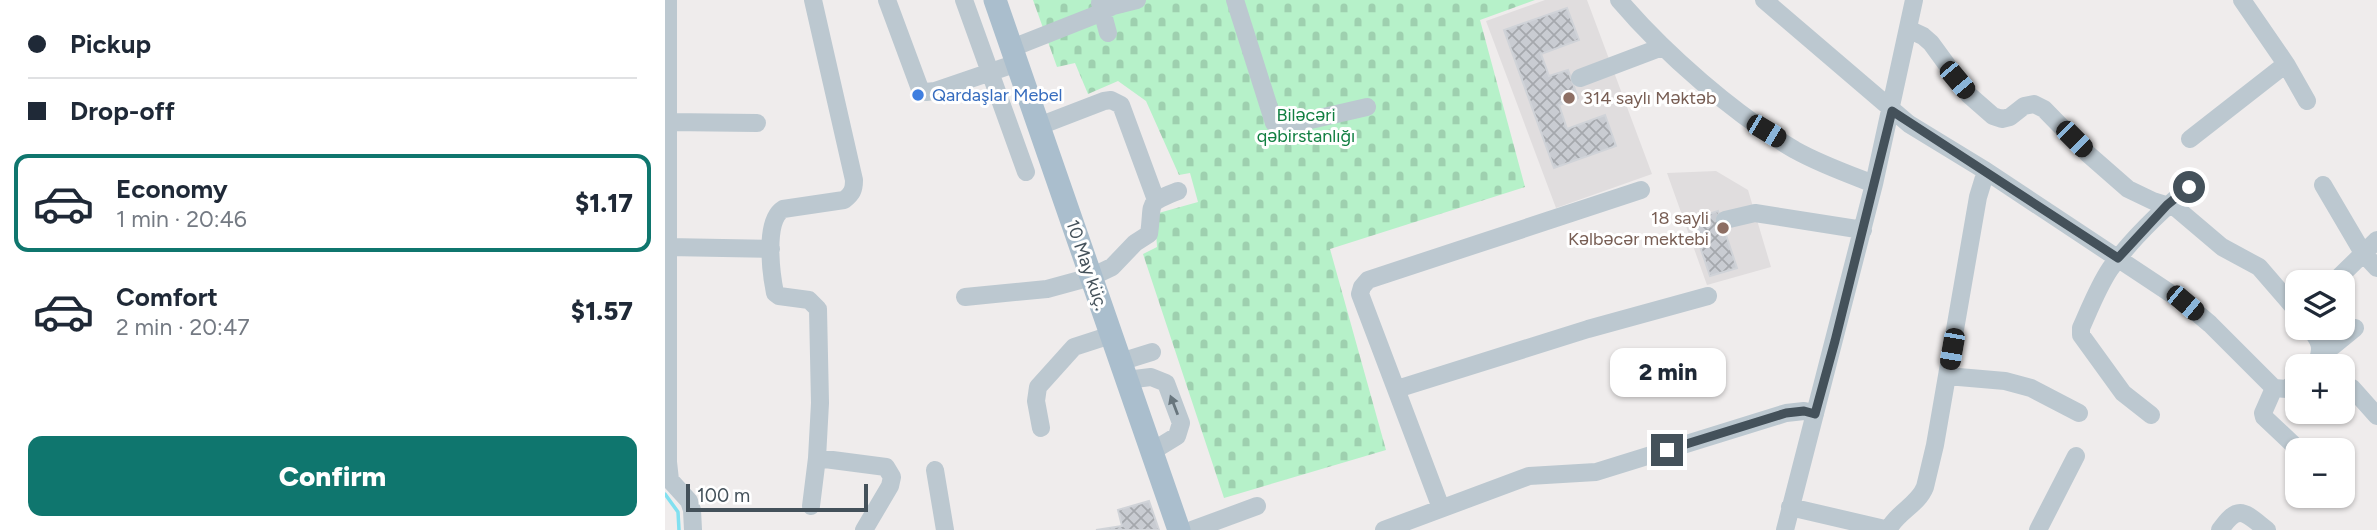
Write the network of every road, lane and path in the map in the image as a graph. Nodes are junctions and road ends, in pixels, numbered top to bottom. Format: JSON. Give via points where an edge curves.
{"nodes":[{"id":1,"x":668,"y":0,"type":"edge"},
{"id":2,"x":813,"y":0,"type":"edge"},
{"id":3,"x":887,"y":0,"type":"edge"},
{"id":4,"x":964,"y":0,"type":"edge"},
{"id":5,"x":995,"y":0,"type":"edge"},
{"id":6,"x":1137,"y":0,"type":"edge"},
{"id":7,"x":1235,"y":0,"type":"edge"},
{"id":8,"x":1619,"y":0,"type":"edge"},
{"id":9,"x":1764,"y":0,"type":"edge"},
{"id":10,"x":1914,"y":0,"type":"edge"},
{"id":11,"x":2242,"y":0,"type":"edge"},
{"id":12,"x":1100,"y":6,"type":"edge"},
{"id":13,"x":1908,"y":29,"type":"junction"},
{"id":14,"x":1108,"y":33,"type":"dead end"},
{"id":15,"x":1662,"y":47,"type":"junction"},
{"id":16,"x":1014,"y":55,"type":"junction"},
{"id":17,"x":2286,"y":64,"type":"junction"},
{"id":18,"x":989,"y":72,"type":"junction"},
{"id":19,"x":1580,"y":78,"type":"dead end"},
{"id":20,"x":2307,"y":101,"type":"dead end"},
{"id":21,"x":1367,"y":107,"type":"dead end"},
{"id":22,"x":1892,"y":111,"type":"junction"},
{"id":23,"x":668,"y":122,"type":"junction"},
{"id":24,"x":757,"y":123,"type":"dead end"},
{"id":25,"x":1039,"y":126,"type":"junction"},
{"id":26,"x":2190,"y":139,"type":"dead end"},
{"id":27,"x":1986,"y":171,"type":"junction"},
{"id":28,"x":1026,"y":172,"type":"dead end"},
{"id":29,"x":1874,"y":184,"type":"junction"},
{"id":30,"x":2323,"y":185,"type":"dead end"},
{"id":31,"x":2189,"y":187,"type":"dead end"},
{"id":32,"x":1641,"y":190,"type":"dead end"},
{"id":33,"x":1178,"y":191,"type":"dead end"},
{"id":34,"x":1156,"y":200,"type":"junction"},
{"id":35,"x":2167,"y":205,"type":"junction"},
{"id":36,"x":1725,"y":220,"type":"dead end"},
{"id":37,"x":1863,"y":230,"type":"junction"},
{"id":38,"x":2377,"y":240,"type":"edge"},
{"id":39,"x":668,"y":247,"type":"junction"},
{"id":40,"x":771,"y":248,"type":"junction"},
{"id":41,"x":2363,"y":253,"type":"junction"},
{"id":42,"x":2118,"y":258,"type":"junction"},
{"id":43,"x":2377,"y":268,"type":"edge"},
{"id":44,"x":2346,"y":270,"type":"edge"},
{"id":45,"x":1091,"y":277,"type":"junction"},
{"id":46,"x":1708,"y":296,"type":"dead end"},
{"id":47,"x":965,"y":298,"type":"dead end"},
{"id":48,"x":2285,"y":298,"type":"edge"},
{"id":49,"x":1111,"y":335,"type":"junction"},
{"id":50,"x":2340,"y":340,"type":"edge"},
{"id":51,"x":1152,"y":352,"type":"dead end"},
{"id":52,"x":2324,"y":354,"type":"edge"},
{"id":53,"x":1123,"y":371,"type":"junction"},
{"id":54,"x":1947,"y":376,"type":"junction"},
{"id":55,"x":2274,"y":388,"type":"junction"},
{"id":56,"x":1397,"y":389,"type":"junction"},
{"id":57,"x":2285,"y":389,"type":"edge"},
{"id":58,"x":2355,"y":391,"type":"edge"},
{"id":59,"x":2079,"y":412,"type":"dead end"},
{"id":60,"x":1815,"y":414,"type":"junction"},
{"id":61,"x":2151,"y":415,"type":"dead end"},
{"id":62,"x":2377,"y":416,"type":"edge"},
{"id":63,"x":1041,"y":428,"type":"dead end"},
{"id":64,"x":2286,"y":438,"type":"edge"},
{"id":65,"x":1151,"y":452,"type":"junction"},
{"id":66,"x":2076,"y":456,"type":"dead end"},
{"id":67,"x":817,"y":458,"type":"junction"},
{"id":68,"x":935,"y":470,"type":"dead end"},
{"id":69,"x":811,"y":506,"type":"dead end"},
{"id":70,"x":1257,"y":506,"type":"dead end"},
{"id":71,"x":1790,"y":507,"type":"junction"},
{"id":72,"x":1441,"y":508,"type":"junction"},
{"id":73,"x":1204,"y":528,"type":"edge"},
{"id":74,"x":693,"y":530,"type":"edge"},
{"id":75,"x":864,"y":530,"type":"edge"},
{"id":76,"x":945,"y":530,"type":"edge"},
{"id":77,"x":1179,"y":530,"type":"edge"},
{"id":78,"x":1384,"y":530,"type":"edge"},
{"id":79,"x":1785,"y":530,"type":"edge"},
{"id":80,"x":1888,"y":530,"type":"edge"},
{"id":81,"x":2038,"y":530,"type":"edge"},
{"id":82,"x":2220,"y":530,"type":"edge"},
{"id":83,"x":2267,"y":530,"type":"edge"}],
"edges":[{"from":1,"to":23,"type":"street"},
{"from":2,"to":40,"type":"street","via":[[854,189],[843,200],[776,213]]},
{"from":3,"to":18,"type":"street","via":[[920,89],[935,91]]},
{"from":4,"to":18,"type":"street"},
{"from":5,"to":16,"type":"main road","name":"10 May küç."},
{"from":6,"to":12,"type":"street"},
{"from":7,"to":21,"type":"street","via":[[1274,123],[1286,127]]},
{"from":8,"to":15,"type":"street"},
{"from":9,"to":22,"type":"street"},
{"from":10,"to":13,"type":"street"},
{"from":11,"to":17,"type":"street"},
{"from":12,"to":14,"type":"street"},
{"from":12,"to":16,"type":"street"},
{"from":13,"to":22,"type":"street"},
{"from":13,"to":35,"type":"street","via":[[1931,43],[1969,95],[1993,116],[2010,117],[2034,104],[2044,109],[2128,189]]},
{"from":15,"to":19,"type":"street"},
{"from":15,"to":29,"type":"street","via":[[1766,131],[1798,151]]},
{"from":16,"to":18,"type":"street"},
{"from":16,"to":25,"type":"main road","name":"10 May küç."},
{"from":17,"to":20,"type":"street"},
{"from":17,"to":26,"type":"street"},
{"from":18,"to":28,"type":"street"},
{"from":22,"to":27,"type":"street"},
{"from":22,"to":29,"type":"street"},
{"from":23,"to":24,"type":"street"},
{"from":23,"to":39,"type":"street"},
{"from":25,"to":34,"type":"street","via":[[1104,101],[1121,105]]},
{"from":25,"to":45,"type":"main road","name":"10 May küç."},
{"from":27,"to":42,"type":"street"},
{"from":27,"to":54,"type":"street"},
{"from":29,"to":37,"type":"street"},
{"from":30,"to":41,"type":"street"},
{"from":31,"to":35,"type":"street"},
{"from":32,"to":56,"type":"street","via":[[1368,280],[1360,295]]},
{"from":33,"to":34,"type":"street"},
{"from":34,"to":45,"type":"street","via":[[1150,209],[1149,234],[1112,267]]},
{"from":35,"to":42,"type":"street"},
{"from":35,"to":48,"type":"street","via":[[2183,213],[2221,247],[2259,267]]},
{"from":36,"to":37,"type":"street","via":[[1755,213]]},
{"from":37,"to":60,"type":"street"},
{"from":38,"to":41,"type":"street"},
{"from":39,"to":40,"type":"street"},
{"from":39,"to":74,"type":"street","via":[[668,470],[674,486],[689,501]]},
{"from":40,"to":67,"type":"street","via":[[775,293],[809,300],[818,309]]},
{"from":41,"to":43,"type":"street"},
{"from":41,"to":44,"type":"street"},
{"from":42,"to":55,"type":"street","via":[[2194,310]]},
{"from":42,"to":61,"type":"street","via":[[2097,293],[2081,335],[2123,393]]},
{"from":45,"to":47,"type":"street","via":[[1047,289]]},
{"from":45,"to":49,"type":"main road","name":"10 May küç."},
{"from":46,"to":56,"type":"street"},
{"from":49,"to":53,"type":"main road","name":"10 May küç."},
{"from":49,"to":63,"type":"street","via":[[1074,347],[1038,387]]},
{"from":50,"to":52,"type":"street"},
{"from":51,"to":53,"type":"street"},
{"from":53,"to":65,"type":"main road","name":"10 May küç."},
{"from":65,"to":53,"type":"street","one_way":true,"via":[[1177,436],[1181,424],[1166,383]]},
{"from":54,"to":59,"type":"street","via":[[2031,388]]},
{"from":54,"to":80,"type":"street","via":[[1926,487]]},
{"from":55,"to":57,"type":"street"},
{"from":55,"to":64,"type":"street","via":[[2264,417]]},
{"from":56,"to":72,"type":"street"},
{"from":58,"to":62,"type":"street"},
{"from":60,"to":71,"type":"street"},
{"from":60,"to":72,"type":"street","via":[[1786,413],[1596,472],[1529,476]]},
{"from":65,"to":77,"type":"main road","name":"10 May küç."},
{"from":66,"to":81,"type":"street"},
{"from":67,"to":69,"type":"street"},
{"from":67,"to":75,"type":"street","via":[[876,464],[890,471],[890,486]]},
{"from":68,"to":76,"type":"street"},
{"from":70,"to":73,"type":"street"},
{"from":71,"to":79,"type":"street"},
{"from":71,"to":80,"type":"street"},
{"from":72,"to":78,"type":"street"},
{"from":82,"to":83,"type":"street","via":[[2239,512]]}]}
